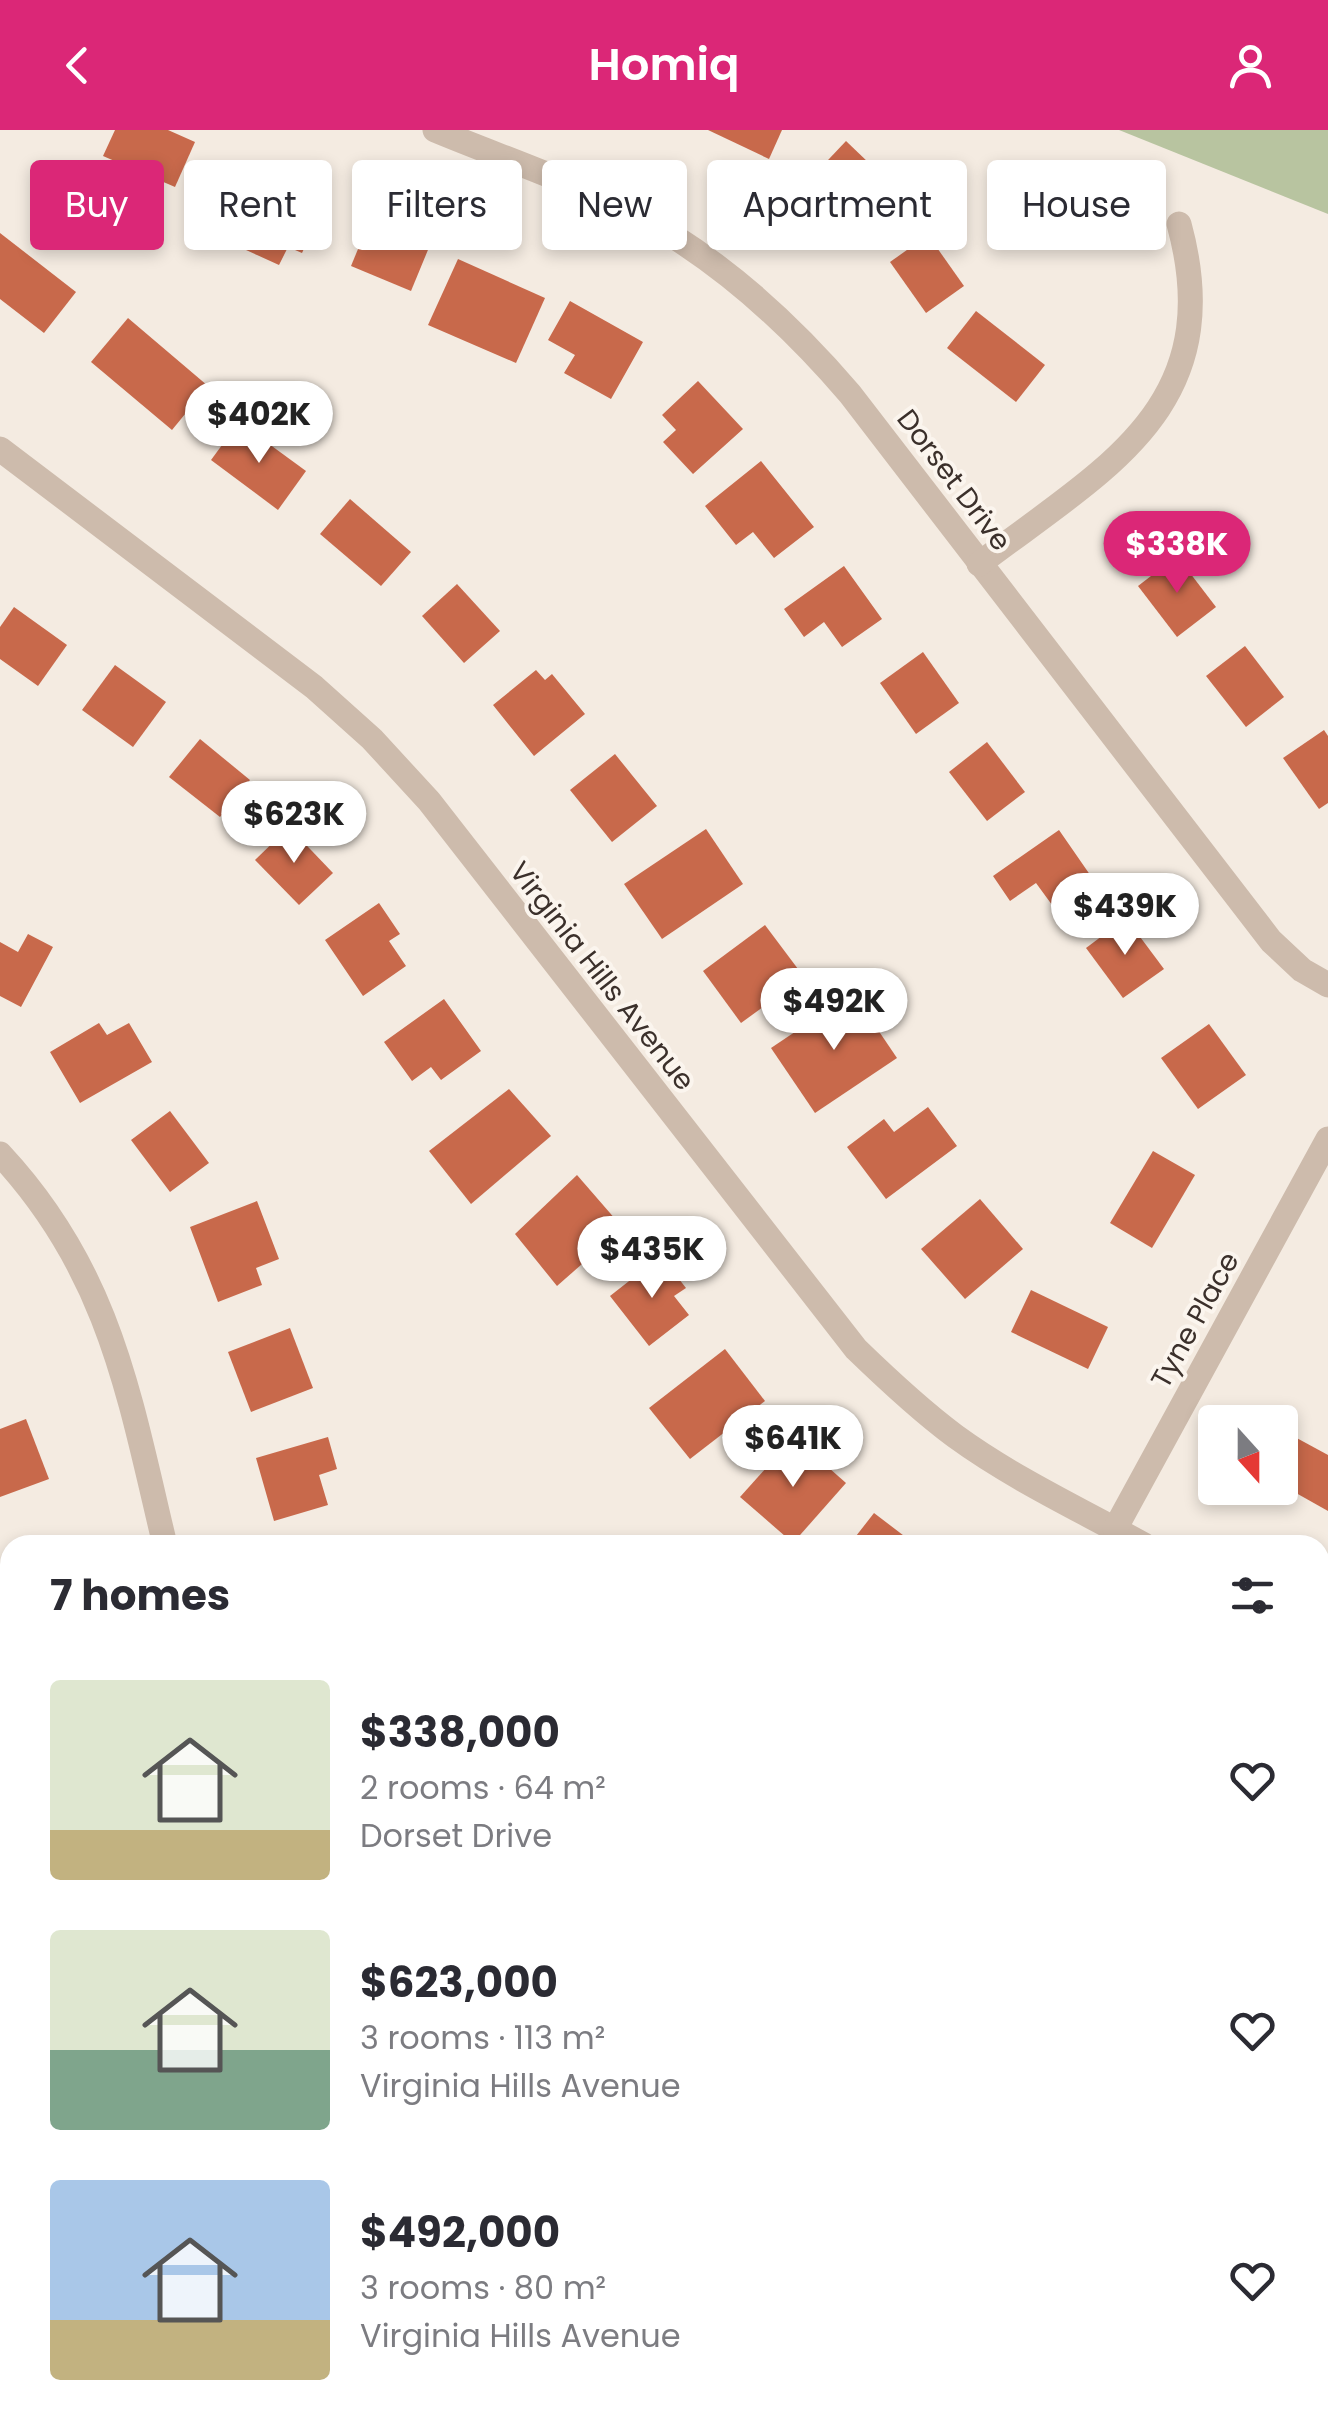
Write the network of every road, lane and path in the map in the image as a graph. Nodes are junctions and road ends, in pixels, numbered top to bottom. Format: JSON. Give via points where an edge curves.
{"nodes":[{"id":1,"x":434,"y":130,"type":"edge"},
{"id":2,"x":1179,"y":224,"type":"dead end"},
{"id":3,"x":0,"y":450,"type":"edge"},
{"id":4,"x":980,"y":564,"type":"junction"},
{"id":5,"x":1328,"y":984,"type":"edge"},
{"id":6,"x":1328,"y":1139,"type":"edge"},
{"id":7,"x":0,"y":1154,"type":"edge"},
{"id":8,"x":1114,"y":1529,"type":"junction"},
{"id":9,"x":162,"y":1535,"type":"edge"},
{"id":10,"x":1125,"y":1535,"type":"edge"}],
"edges":[{"from":1,"to":4,"type":"street","name":"Dorset Drive","via":[[628,211],[747,288],[850,394]]},
{"from":2,"to":4,"type":"street","via":[[1192,282],[1190,328],[1168,396],[1121,457]]},
{"from":3,"to":8,"type":"street","name":"Virginia Hills Avenue","via":[[314,687],[372,739],[428,801],[869,1362],[958,1438]]},
{"from":4,"to":5,"type":"street","name":"Dorset Drive","via":[[1270,941]]},
{"from":6,"to":8,"type":"street","name":"Tyne Place"},
{"from":7,"to":9,"type":"street","via":[[54,1223],[108,1324]]},
{"from":8,"to":10,"type":"street","name":"Virginia Hills Avenue"}]}
